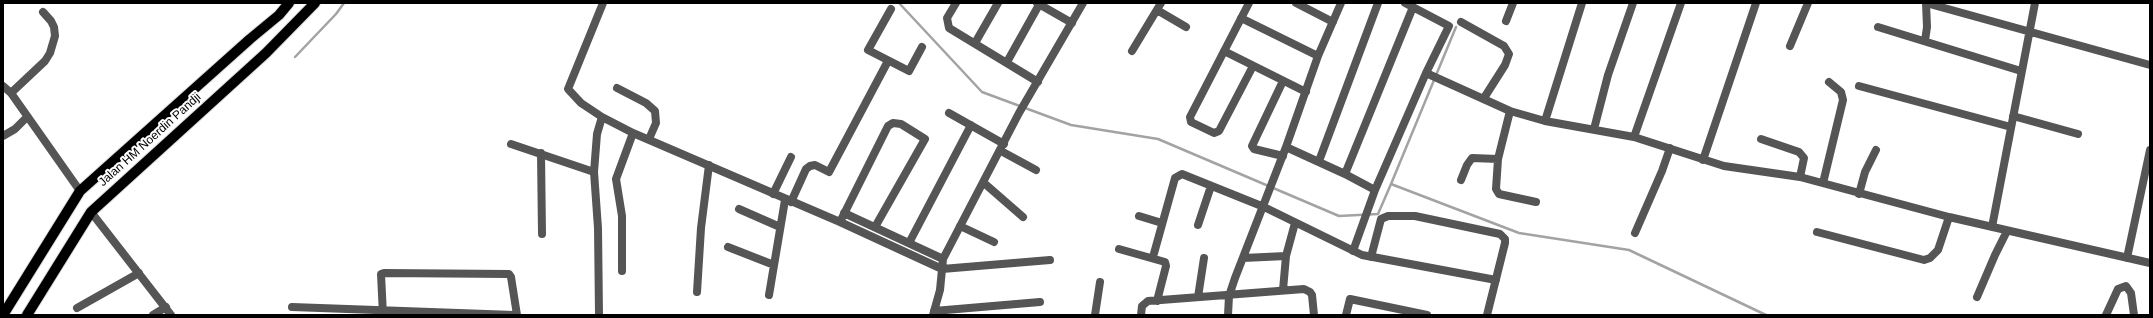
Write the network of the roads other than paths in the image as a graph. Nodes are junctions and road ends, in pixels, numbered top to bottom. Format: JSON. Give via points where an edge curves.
{"nodes":[{"id":1,"x":289,"y":3,"type":"edge"},
{"id":2,"x":315,"y":3,"type":"edge"},
{"id":3,"x":603,"y":3,"type":"edge"},
{"id":4,"x":956,"y":3,"type":"edge"},
{"id":5,"x":998,"y":3,"type":"edge"},
{"id":6,"x":1039,"y":3,"type":"edge"},
{"id":7,"x":1083,"y":3,"type":"edge"},
{"id":8,"x":1249,"y":3,"type":"edge"},
{"id":9,"x":1296,"y":3,"type":"edge"},
{"id":10,"x":1341,"y":3,"type":"edge"},
{"id":11,"x":1378,"y":3,"type":"edge"},
{"id":12,"x":1513,"y":3,"type":"edge"},
{"id":13,"x":1582,"y":3,"type":"edge"},
{"id":14,"x":1633,"y":3,"type":"edge"},
{"id":15,"x":1681,"y":3,"type":"edge"},
{"id":16,"x":1756,"y":3,"type":"edge"},
{"id":17,"x":1808,"y":3,"type":"edge"},
{"id":18,"x":1926,"y":3,"type":"edge"},
{"id":19,"x":2035,"y":3,"type":"edge"},
{"id":20,"x":1409,"y":5,"type":"edge"},
{"id":21,"x":1159,"y":7,"type":"edge"},
{"id":22,"x":891,"y":9,"type":"dead end"},
{"id":23,"x":43,"y":12,"type":"dead end"},
{"id":24,"x":1241,"y":18,"type":"junction"},
{"id":25,"x":1506,"y":21,"type":"dead end"},
{"id":26,"x":1333,"y":22,"type":"junction"},
{"id":27,"x":1461,"y":22,"type":"dead end"},
{"id":28,"x":1072,"y":23,"type":"junction"},
{"id":29,"x":1186,"y":27,"type":"dead end"},
{"id":30,"x":1878,"y":27,"type":"dead end"},
{"id":31,"x":2029,"y":32,"type":"junction"},
{"id":32,"x":1926,"y":40,"type":"junction"},
{"id":33,"x":975,"y":43,"type":"junction"},
{"id":34,"x":1790,"y":46,"type":"dead end"},
{"id":35,"x":922,"y":47,"type":"dead end"},
{"id":36,"x":1132,"y":51,"type":"dead end"},
{"id":37,"x":1224,"y":51,"type":"junction"},
{"id":38,"x":1318,"y":56,"type":"junction"},
{"id":39,"x":888,"y":61,"type":"junction"},
{"id":40,"x":1007,"y":62,"type":"junction"},
{"id":41,"x":2150,"y":64,"type":"edge"},
{"id":42,"x":1253,"y":66,"type":"junction"},
{"id":43,"x":2020,"y":71,"type":"junction"},
{"id":44,"x":1432,"y":75,"type":"junction"},
{"id":45,"x":1283,"y":81,"type":"junction"},
{"id":46,"x":1038,"y":82,"type":"junction"},
{"id":47,"x":1829,"y":82,"type":"dead end"},
{"id":48,"x":3,"y":86,"type":"edge"},
{"id":49,"x":1859,"y":86,"type":"dead end"},
{"id":50,"x":617,"y":88,"type":"dead end"},
{"id":51,"x":1306,"y":92,"type":"junction"},
{"id":52,"x":11,"y":93,"type":"junction"},
{"id":53,"x":1484,"y":98,"type":"junction"},
{"id":54,"x":1510,"y":110,"type":"junction"},
{"id":55,"x":949,"y":114,"type":"dead end"},
{"id":56,"x":2013,"y":116,"type":"junction"},
{"id":57,"x":27,"y":117,"type":"junction"},
{"id":58,"x":602,"y":117,"type":"junction"},
{"id":59,"x":1545,"y":121,"type":"junction"},
{"id":60,"x":971,"y":125,"type":"junction"},
{"id":61,"x":2011,"y":127,"type":"junction"},
{"id":62,"x":1594,"y":129,"type":"junction"},
{"id":63,"x":633,"y":133,"type":"junction"},
{"id":64,"x":2078,"y":134,"type":"dead end"},
{"id":65,"x":3,"y":136,"type":"edge"},
{"id":66,"x":1634,"y":137,"type":"junction"},
{"id":67,"x":649,"y":139,"type":"junction"},
{"id":68,"x":1761,"y":140,"type":"dead end"},
{"id":69,"x":511,"y":144,"type":"dead end"},
{"id":70,"x":1286,"y":147,"type":"junction"},
{"id":71,"x":1002,"y":148,"type":"junction"},
{"id":72,"x":1670,"y":148,"type":"junction"},
{"id":73,"x":1876,"y":150,"type":"dead end"},
{"id":74,"x":2150,"y":150,"type":"edge"},
{"id":75,"x":541,"y":153,"type":"junction"},
{"id":76,"x":791,"y":157,"type":"dead end"},
{"id":77,"x":1282,"y":157,"type":"junction"},
{"id":78,"x":1498,"y":159,"type":"junction"},
{"id":79,"x":1703,"y":160,"type":"junction"},
{"id":80,"x":1319,"y":161,"type":"junction"},
{"id":81,"x":709,"y":165,"type":"junction"},
{"id":82,"x":1036,"y":170,"type":"dead end"},
{"id":83,"x":594,"y":172,"type":"junction"},
{"id":84,"x":1345,"y":174,"type":"junction"},
{"id":85,"x":1800,"y":177,"type":"junction"},
{"id":86,"x":1461,"y":180,"type":"dead end"},
{"id":87,"x":984,"y":183,"type":"junction"},
{"id":88,"x":1823,"y":183,"type":"junction"},
{"id":89,"x":1211,"y":186,"type":"junction"},
{"id":90,"x":2141,"y":189,"type":"junction"},
{"id":91,"x":1375,"y":190,"type":"junction"},
{"id":92,"x":2150,"y":190,"type":"edge"},
{"id":93,"x":80,"y":191,"type":"junction"},
{"id":94,"x":773,"y":194,"type":"junction"},
{"id":95,"x":1859,"y":194,"type":"junction"},
{"id":96,"x":788,"y":201,"type":"junction"},
{"id":97,"x":1536,"y":202,"type":"dead end"},
{"id":98,"x":1265,"y":204,"type":"junction"},
{"id":99,"x":739,"y":209,"type":"dead end"},
{"id":100,"x":91,"y":212,"type":"junction"},
{"id":101,"x":844,"y":213,"type":"junction"},
{"id":102,"x":1139,"y":216,"type":"dead end"},
{"id":103,"x":1023,"y":217,"type":"dead end"},
{"id":104,"x":1949,"y":217,"type":"junction"},
{"id":105,"x":840,"y":222,"type":"junction"},
{"id":106,"x":1162,"y":223,"type":"junction"},
{"id":107,"x":1295,"y":223,"type":"junction"},
{"id":108,"x":1198,"y":225,"type":"dead end"},
{"id":109,"x":960,"y":226,"type":"junction"},
{"id":110,"x":780,"y":227,"type":"junction"},
{"id":111,"x":875,"y":227,"type":"junction"},
{"id":112,"x":1992,"y":228,"type":"junction"},
{"id":113,"x":1817,"y":232,"type":"dead end"},
{"id":114,"x":2007,"y":232,"type":"junction"},
{"id":115,"x":1634,"y":233,"type":"dead end"},
{"id":116,"x":542,"y":234,"type":"dead end"},
{"id":117,"x":994,"y":242,"type":"dead end"},
{"id":118,"x":909,"y":243,"type":"junction"},
{"id":119,"x":728,"y":247,"type":"dead end"},
{"id":120,"x":1119,"y":249,"type":"dead end"},
{"id":121,"x":1354,"y":249,"type":"junction"},
{"id":122,"x":1286,"y":256,"type":"junction"},
{"id":123,"x":1153,"y":257,"type":"junction"},
{"id":124,"x":1371,"y":257,"type":"junction"},
{"id":125,"x":1204,"y":258,"type":"dead end"},
{"id":126,"x":1243,"y":258,"type":"junction"},
{"id":127,"x":2127,"y":258,"type":"junction"},
{"id":128,"x":943,"y":259,"type":"junction"},
{"id":129,"x":1050,"y":260,"type":"dead end"},
{"id":130,"x":2150,"y":263,"type":"edge"},
{"id":131,"x":774,"y":265,"type":"junction"},
{"id":132,"x":942,"y":269,"type":"junction"},
{"id":133,"x":622,"y":271,"type":"dead end"},
{"id":134,"x":139,"y":273,"type":"junction"},
{"id":135,"x":1496,"y":280,"type":"junction"},
{"id":136,"x":1100,"y":282,"type":"dead end"},
{"id":137,"x":1283,"y":290,"type":"junction"},
{"id":138,"x":697,"y":292,"type":"dead end"},
{"id":139,"x":769,"y":295,"type":"dead end"},
{"id":140,"x":1229,"y":296,"type":"junction"},
{"id":141,"x":1198,"y":297,"type":"junction"},
{"id":142,"x":1977,"y":297,"type":"dead end"},
{"id":143,"x":1157,"y":301,"type":"junction"},
{"id":144,"x":1040,"y":302,"type":"dead end"},
{"id":145,"x":166,"y":307,"type":"junction"},
{"id":146,"x":292,"y":307,"type":"dead end"},
{"id":147,"x":77,"y":308,"type":"dead end"},
{"id":148,"x":383,"y":313,"type":"edge"},
{"id":149,"x":933,"y":313,"type":"edge"},
{"id":150,"x":3,"y":315,"type":"edge"},
{"id":151,"x":26,"y":315,"type":"edge"},
{"id":152,"x":153,"y":315,"type":"edge"},
{"id":153,"x":171,"y":315,"type":"edge"},
{"id":154,"x":515,"y":315,"type":"edge"},
{"id":155,"x":599,"y":315,"type":"edge"},
{"id":156,"x":1095,"y":315,"type":"edge"},
{"id":157,"x":1141,"y":315,"type":"edge"},
{"id":158,"x":1228,"y":315,"type":"edge"},
{"id":159,"x":1314,"y":315,"type":"edge"},
{"id":160,"x":1346,"y":315,"type":"edge"},
{"id":161,"x":1426,"y":315,"type":"edge"},
{"id":162,"x":1487,"y":315,"type":"edge"},
{"id":163,"x":2106,"y":315,"type":"edge"},
{"id":164,"x":2134,"y":315,"type":"edge"}],
"edges":[{"from":1,"to":93,"type":"main road","name":"Jalan HM Noerdin Pandji","via":[[279,15]]},
{"from":2,"to":100,"type":"main road","name":"Jalan HM Noerdin Pandji","via":[[266,53]]},
{"from":3,"to":58,"type":"street","via":[[568,89],[581,103]]},
{"from":4,"to":33,"type":"street","via":[[947,18],[947,25]]},
{"from":5,"to":33,"type":"street"},
{"from":6,"to":28,"type":"street"},
{"from":6,"to":40,"type":"street"},
{"from":7,"to":28,"type":"street"},
{"from":8,"to":24,"type":"street"},
{"from":9,"to":26,"type":"street"},
{"from":10,"to":26,"type":"street"},
{"from":11,"to":80,"type":"street"},
{"from":12,"to":25,"type":"street"},
{"from":13,"to":59,"type":"street"},
{"from":14,"to":62,"type":"street","via":[[1608,75]]},
{"from":15,"to":66,"type":"street"},
{"from":16,"to":79,"type":"street"},
{"from":17,"to":34,"type":"street"},
{"from":18,"to":31,"type":"street"},
{"from":18,"to":32,"type":"street"},
{"from":19,"to":31,"type":"street"},
{"from":20,"to":44,"type":"street","via":[[1449,26]]},
{"from":20,"to":84,"type":"street"},
{"from":21,"to":29,"type":"street"},
{"from":21,"to":36,"type":"street"},
{"from":22,"to":39,"type":"street","via":[[868,50]]},
{"from":23,"to":52,"type":"street","via":[[54,28],[55,36],[50,53],[45,61]]},
{"from":24,"to":37,"type":"street"},
{"from":24,"to":38,"type":"street"},
{"from":26,"to":38,"type":"street"},
{"from":27,"to":53,"type":"street","via":[[1504,46],[1509,54]]},
{"from":28,"to":46,"type":"street"},
{"from":30,"to":32,"type":"street"},
{"from":31,"to":41,"type":"street"},
{"from":31,"to":43,"type":"street"},
{"from":32,"to":43,"type":"street"},
{"from":33,"to":40,"type":"street"},
{"from":35,"to":39,"type":"street","via":[[909,71]]},
{"from":37,"to":42,"type":"street"},
{"from":37,"to":42,"type":"street","via":[[1190,117],[1190,122],[1214,133],[1219,131]]},
{"from":38,"to":51,"type":"street"},
{"from":39,"to":96,"type":"street","via":[[829,172],[815,165],[810,166]]},
{"from":40,"to":46,"type":"street"},
{"from":42,"to":45,"type":"street"},
{"from":43,"to":56,"type":"street"},
{"from":44,"to":53,"type":"street"},
{"from":44,"to":91,"type":"street"},
{"from":45,"to":51,"type":"street"},
{"from":45,"to":77,"type":"street","via":[[1252,146],[1254,149]]},
{"from":46,"to":71,"type":"street"},
{"from":47,"to":88,"type":"street","via":[[1841,92],[1843,100]]},
{"from":48,"to":52,"type":"street"},
{"from":49,"to":61,"type":"street"},
{"from":50,"to":67,"type":"street","via":[[646,103],[655,111],[656,122]]},
{"from":51,"to":70,"type":"street"},
{"from":52,"to":57,"type":"street"},
{"from":53,"to":54,"type":"street"},
{"from":54,"to":59,"type":"street"},
{"from":54,"to":78,"type":"street"},
{"from":55,"to":60,"type":"street"},
{"from":56,"to":61,"type":"street"},
{"from":56,"to":64,"type":"street"},
{"from":57,"to":65,"type":"street"},
{"from":57,"to":93,"type":"street"},
{"from":58,"to":63,"type":"street"},
{"from":58,"to":83,"type":"street","via":[[597,134]]},
{"from":59,"to":62,"type":"street"},
{"from":60,"to":71,"type":"street"},
{"from":60,"to":118,"type":"street"},
{"from":61,"to":112,"type":"street"},
{"from":62,"to":66,"type":"street"},
{"from":63,"to":67,"type":"street"},
{"from":63,"to":133,"type":"street","via":[[616,180],[622,216]]},
{"from":66,"to":72,"type":"street"},
{"from":67,"to":81,"type":"street"},
{"from":68,"to":85,"type":"street","via":[[1799,152],[1804,158]]},
{"from":69,"to":75,"type":"street"},
{"from":70,"to":77,"type":"street"},
{"from":70,"to":80,"type":"street"},
{"from":71,"to":82,"type":"street"},
{"from":71,"to":87,"type":"street"},
{"from":72,"to":79,"type":"street"},
{"from":72,"to":115,"type":"street"},
{"from":73,"to":95,"type":"street","via":[[1865,172]]},
{"from":74,"to":90,"type":"street"},
{"from":75,"to":83,"type":"street"},
{"from":75,"to":116,"type":"street"},
{"from":76,"to":94,"type":"street"},
{"from":77,"to":98,"type":"street"},
{"from":78,"to":86,"type":"street","via":[[1472,158]]},
{"from":78,"to":97,"type":"street","via":[[1495,186],[1497,192]]},
{"from":79,"to":85,"type":"street","via":[[1741,170]]},
{"from":80,"to":84,"type":"street"},
{"from":81,"to":94,"type":"street"},
{"from":81,"to":138,"type":"street","via":[[701,228]]},
{"from":83,"to":155,"type":"street","via":[[598,228]]},
{"from":84,"to":91,"type":"street"},
{"from":85,"to":88,"type":"street"},
{"from":87,"to":103,"type":"street"},
{"from":87,"to":109,"type":"street"},
{"from":88,"to":95,"type":"street"},
{"from":89,"to":98,"type":"street"},
{"from":89,"to":106,"type":"street","via":[[1182,174],[1176,176]]},
{"from":89,"to":108,"type":"street"},
{"from":90,"to":92,"type":"street"},
{"from":90,"to":127,"type":"street"},
{"from":91,"to":121,"type":"street"},
{"from":93,"to":150,"type":"main road","name":"Jalan HM Noerdin Pandji"},
{"from":94,"to":96,"type":"street"},
{"from":95,"to":104,"type":"street"},
{"from":96,"to":105,"type":"street"},
{"from":96,"to":110,"type":"street"},
{"from":98,"to":107,"type":"street"},
{"from":98,"to":126,"type":"street"},
{"from":99,"to":110,"type":"street"},
{"from":100,"to":134,"type":"street"},
{"from":100,"to":151,"type":"main road","name":"Jalan HM Noerdin Pandji"},
{"from":101,"to":105,"type":"street"},
{"from":101,"to":111,"type":"street"},
{"from":101,"to":111,"type":"street","via":[[888,126],[893,123],[905,126],[925,139]]},
{"from":102,"to":106,"type":"street"},
{"from":104,"to":112,"type":"street"},
{"from":104,"to":113,"type":"street","via":[[1938,250],[1924,260]]},
{"from":105,"to":132,"type":"street"},
{"from":106,"to":123,"type":"street"},
{"from":107,"to":121,"type":"street"},
{"from":107,"to":122,"type":"street"},
{"from":109,"to":117,"type":"street"},
{"from":109,"to":128,"type":"street"},
{"from":110,"to":131,"type":"street"},
{"from":111,"to":118,"type":"street"},
{"from":112,"to":114,"type":"street"},
{"from":114,"to":127,"type":"street"},
{"from":114,"to":142,"type":"street"},
{"from":118,"to":128,"type":"street"},
{"from":119,"to":131,"type":"street"},
{"from":120,"to":123,"type":"street"},
{"from":121,"to":124,"type":"street"},
{"from":122,"to":126,"type":"street"},
{"from":122,"to":137,"type":"street"},
{"from":123,"to":143,"type":"street","via":[[1164,261],[1166,266]]},
{"from":124,"to":135,"type":"street"},
{"from":124,"to":135,"type":"street","via":[[1381,219],[1415,216],[1500,234],[1505,243]]},
{"from":125,"to":141,"type":"street"},
{"from":126,"to":140,"type":"street"},
{"from":127,"to":130,"type":"street"},
{"from":128,"to":132,"type":"street"},
{"from":129,"to":132,"type":"street"},
{"from":131,"to":139,"type":"street"},
{"from":132,"to":149,"type":"street","via":[[940,290]]},
{"from":134,"to":145,"type":"street"},
{"from":134,"to":147,"type":"street"},
{"from":135,"to":162,"type":"street"},
{"from":136,"to":156,"type":"street"},
{"from":137,"to":140,"type":"street"},
{"from":137,"to":159,"type":"street","via":[[1310,292]]},
{"from":140,"to":141,"type":"street"},
{"from":140,"to":158,"type":"street"},
{"from":141,"to":143,"type":"street"},
{"from":143,"to":157,"type":"street","via":[[1144,304]]},
{"from":144,"to":149,"type":"street"},
{"from":145,"to":152,"type":"street"},
{"from":145,"to":153,"type":"street"},
{"from":146,"to":148,"type":"street"},
{"from":148,"to":154,"type":"street"},
{"from":148,"to":154,"type":"street","via":[[382,273],[509,274]]},
{"from":160,"to":161,"type":"street","via":[[1350,299]]},
{"from":163,"to":164,"type":"street","via":[[2118,289],[2126,286],[2131,293]]}]}
